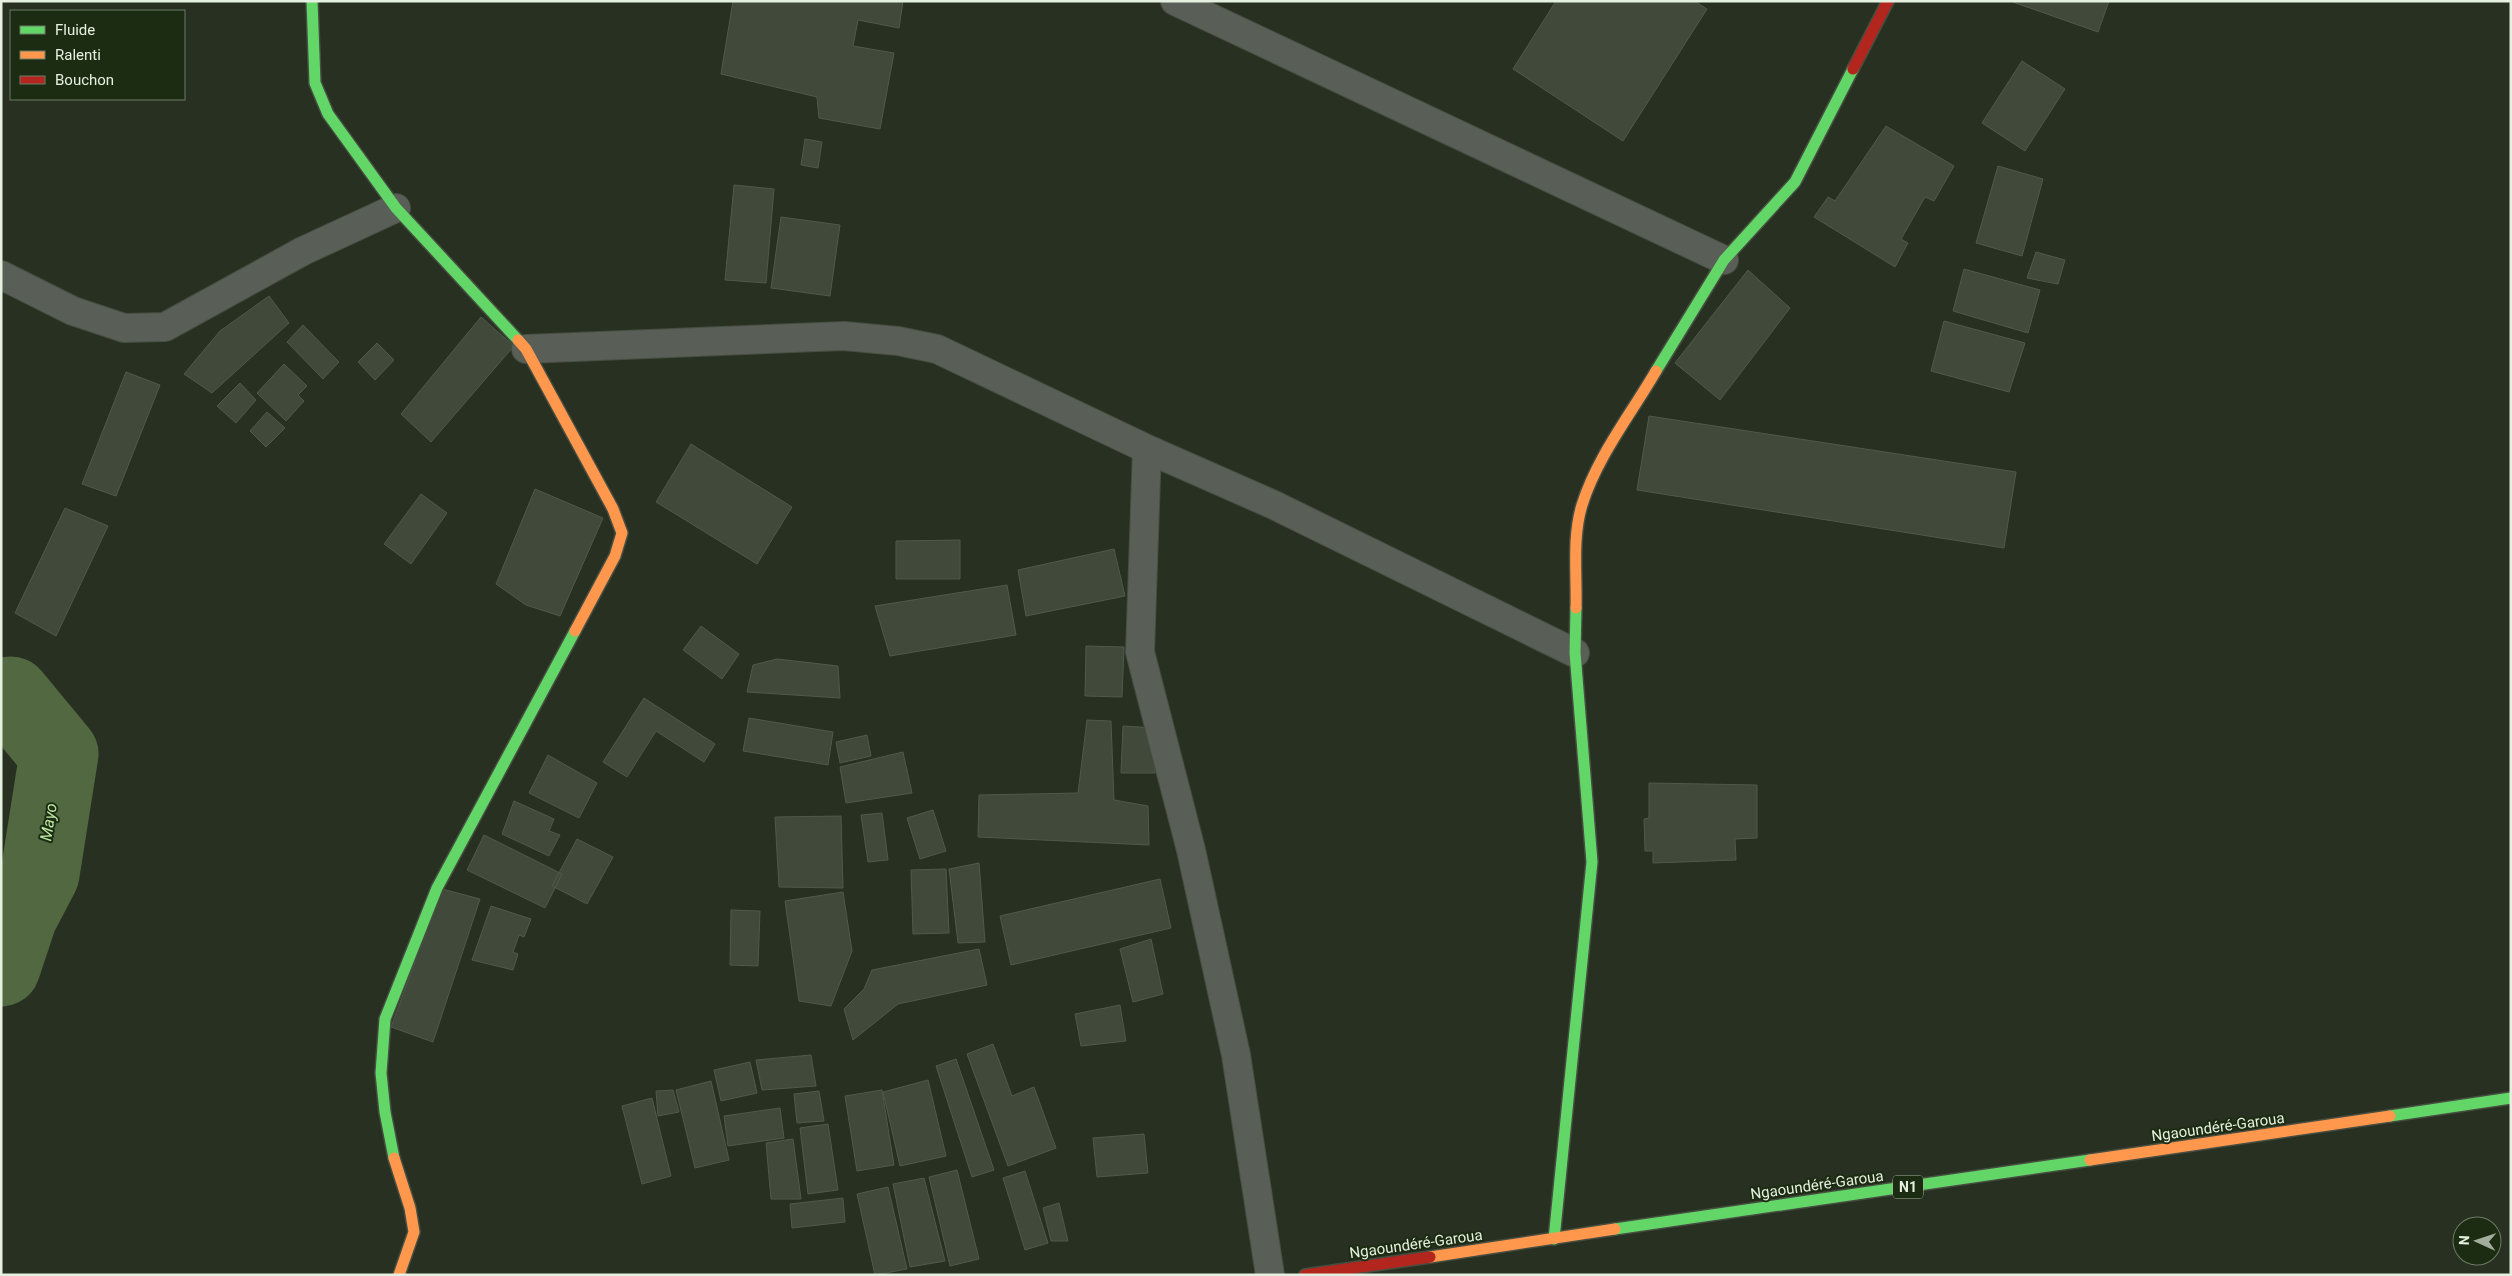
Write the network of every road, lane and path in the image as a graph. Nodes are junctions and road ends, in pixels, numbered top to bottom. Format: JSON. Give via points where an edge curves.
{"nodes":[{"id":1,"x":312,"y":1,"type":"edge"},
{"id":2,"x":1175,"y":1,"type":"edge"},
{"id":3,"x":1888,"y":1,"type":"edge"},
{"id":4,"x":396,"y":208,"type":"junction"},
{"id":5,"x":1724,"y":260,"type":"junction"},
{"id":6,"x":1,"y":275,"type":"edge"},
{"id":7,"x":526,"y":349,"type":"junction"},
{"id":8,"x":1147,"y":449,"type":"junction"},
{"id":9,"x":1575,"y":653,"type":"junction"},
{"id":10,"x":2511,"y":1098,"type":"edge"},
{"id":11,"x":1554,"y":1239,"type":"junction"},
{"id":12,"x":399,"y":1275,"type":"edge"},
{"id":13,"x":1270,"y":1275,"type":"edge"},
{"id":14,"x":1305,"y":1275,"type":"edge"}],
"edges":[{"from":1,"to":4,"type":"main road","via":[[315,83],[328,114]]},
{"from":2,"to":5,"type":"street"},
{"from":3,"to":5,"type":"main road","via":[[1795,182]]},
{"from":4,"to":6,"type":"street","via":[[303,251],[165,327],[124,328],[74,311]]},
{"from":4,"to":7,"type":"main road"},
{"from":5,"to":9,"type":"main road","via":[[1596,471],[1582,506],[1578,528]]},
{"from":7,"to":8,"type":"street","via":[[844,336],[898,341],[937,349]]},
{"from":7,"to":12,"type":"main road","via":[[613,509],[622,533],[615,556],[437,888],[385,1019],[381,1055],[385,1103],[414,1233]]},
{"from":8,"to":9,"type":"street","via":[[1274,505]]},
{"from":8,"to":13,"type":"street","via":[[1140,652],[1192,850],[1236,1055]]},
{"from":9,"to":11,"type":"main road","via":[[1592,862]]},
{"from":10,"to":11,"type":"main road","name":"Ngaoundéré-Garoua","number":"N1"},
{"from":11,"to":14,"type":"main road","name":"Ngaoundéré-Garoua","number":"N1"}]}
